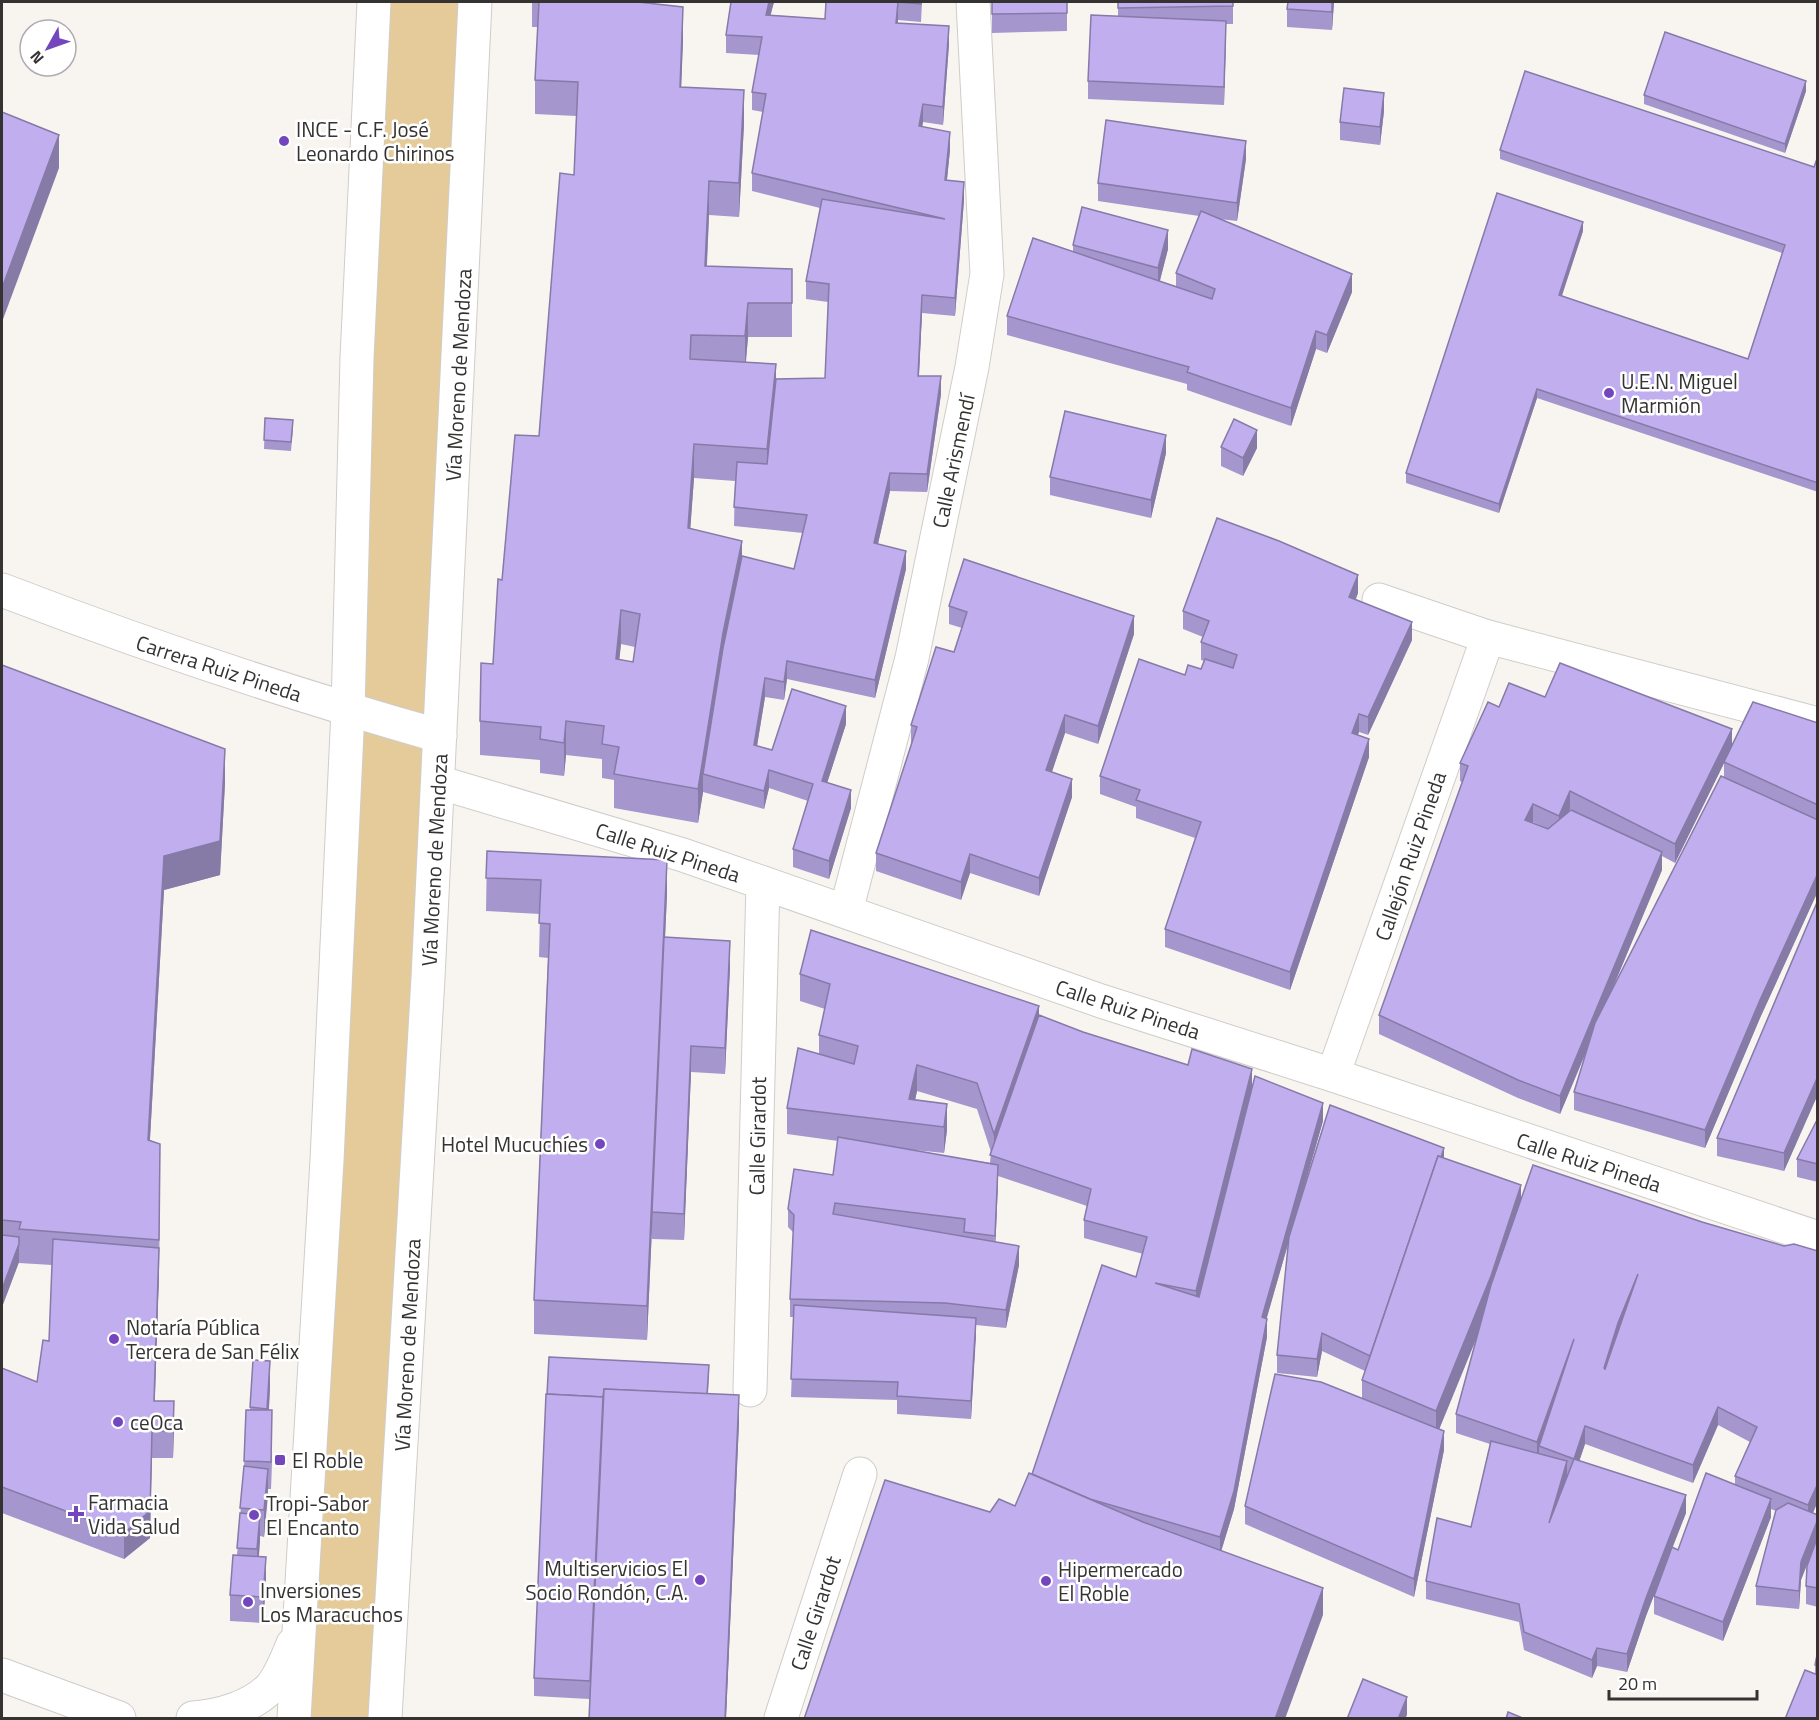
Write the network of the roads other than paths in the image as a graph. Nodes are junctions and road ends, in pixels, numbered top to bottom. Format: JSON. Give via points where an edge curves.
{"nodes":[{"id":1,"x":375,"y":2,"type":"edge"},
{"id":2,"x":475,"y":2,"type":"edge"},
{"id":3,"x":973,"y":2,"type":"edge"},
{"id":4,"x":2,"y":590,"type":"edge"},
{"id":5,"x":1379,"y":600,"type":"dead end"},
{"id":6,"x":1488,"y":637,"type":"junction"},
{"id":7,"x":348,"y":710,"type":"junction"},
{"id":8,"x":1818,"y":724,"type":"edge"},
{"id":9,"x":440,"y":736,"type":"junction"},
{"id":10,"x":438,"y":782,"type":"junction"},
{"id":11,"x":763,"y":883,"type":"junction"},
{"id":12,"x":846,"y":911,"type":"junction"},
{"id":13,"x":1333,"y":1076,"type":"junction"},
{"id":14,"x":1818,"y":1238,"type":"edge"},
{"id":15,"x":750,"y":1390,"type":"dead end"},
{"id":16,"x":860,"y":1474,"type":"dead end"},
{"id":17,"x":298,"y":1632,"type":"junction"},
{"id":18,"x":2,"y":1675,"type":"edge"},
{"id":19,"x":119,"y":1719,"type":"edge"},
{"id":20,"x":193,"y":1719,"type":"edge"},
{"id":21,"x":294,"y":1719,"type":"edge"},
{"id":22,"x":385,"y":1719,"type":"edge"},
{"id":23,"x":781,"y":1719,"type":"edge"}],
"edges":[{"from":1,"to":7,"type":"street","via":[[357,358]]},
{"from":2,"to":9,"type":"street","name":"Vía Moreno de Mendoza"},
{"from":3,"to":12,"type":"street","name":"Calle Arismendí","via":[[987,274],[972,367],[912,658]]},
{"from":4,"to":7,"type":"street","name":"Carrera Ruiz Pineda","via":[[114,633]]},
{"from":5,"to":6,"type":"street"},
{"from":6,"to":8,"type":"street"},
{"from":6,"to":13,"type":"street","name":"Callejón Ruiz Pineda"},
{"from":7,"to":9,"type":"street","name":"Carrera Ruiz Pineda"},
{"from":7,"to":17,"type":"street","via":[[327,1171]]},
{"from":9,"to":10,"type":"street","name":"Vía Moreno de Mendoza"},
{"from":10,"to":11,"type":"street","name":"Calle Ruiz Pineda"},
{"from":10,"to":22,"type":"street","name":"Vía Moreno de Mendoza"},
{"from":11,"to":12,"type":"street","name":"Calle Ruiz Pineda"},
{"from":11,"to":15,"type":"street","name":"Calle Girardot"},
{"from":12,"to":13,"type":"street","name":"Calle Ruiz Pineda"},
{"from":13,"to":14,"type":"street","name":"Calle Ruiz Pineda"},
{"from":16,"to":23,"type":"street","name":"Calle Girardot"},
{"from":17,"to":20,"type":"street","via":[[271,1687],[242,1707]]},
{"from":17,"to":21,"type":"street"},
{"from":18,"to":19,"type":"street"}]}
